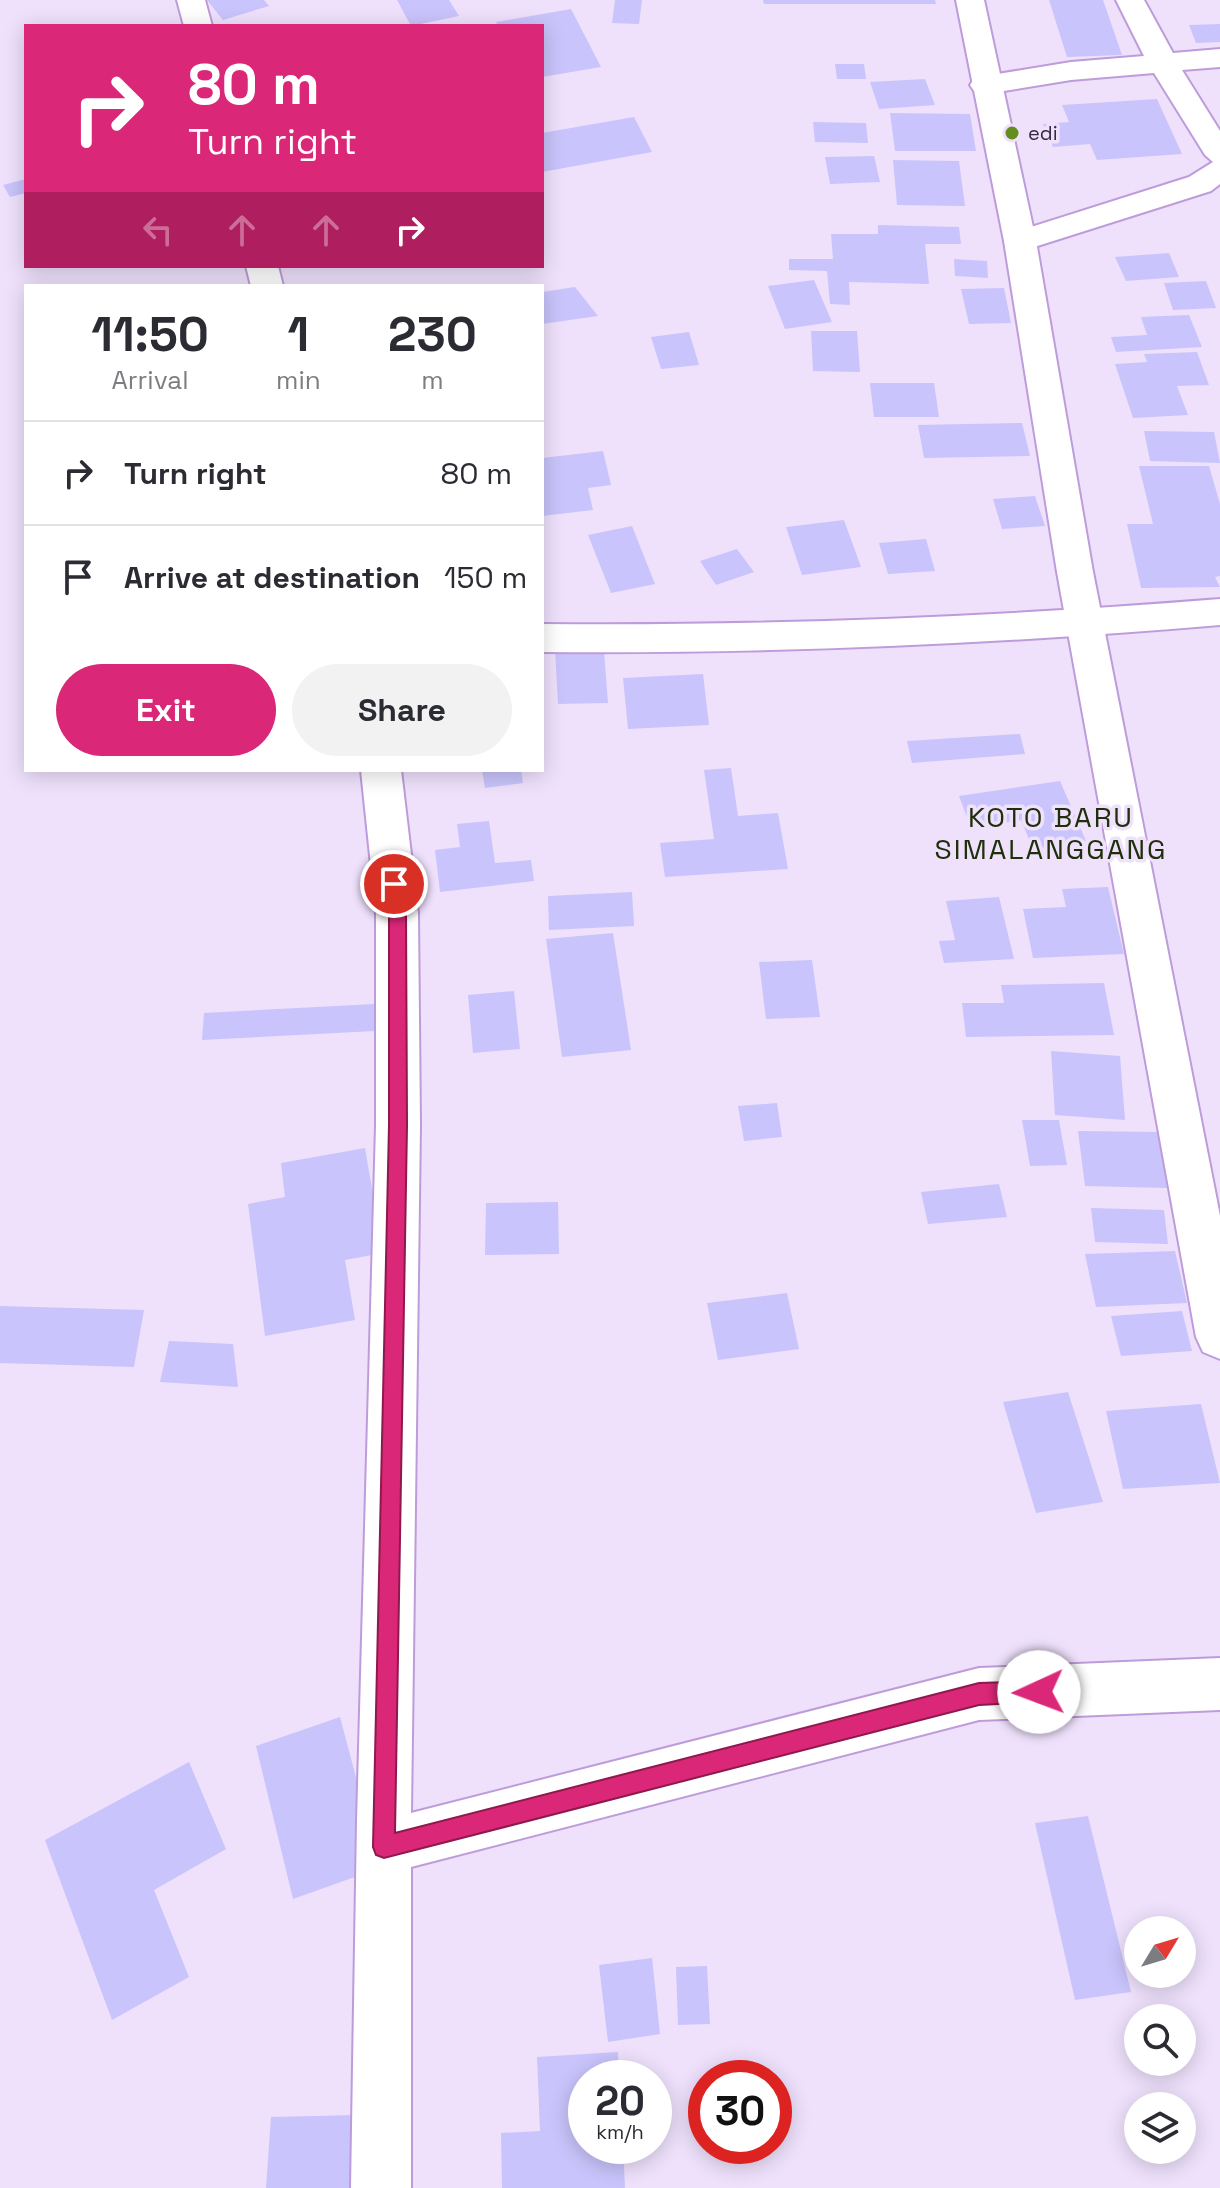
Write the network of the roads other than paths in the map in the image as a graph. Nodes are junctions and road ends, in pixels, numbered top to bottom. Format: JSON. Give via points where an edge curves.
{"nodes":[{"id":1,"x":191,"y":0,"type":"edge"},
{"id":2,"x":970,"y":0,"type":"edge"},
{"id":3,"x":1130,"y":0,"type":"edge"},
{"id":4,"x":197,"y":24,"type":"edge"},
{"id":5,"x":1220,"y":58,"type":"edge"},
{"id":6,"x":1164,"y":65,"type":"junction"},
{"id":7,"x":985,"y":85,"type":"junction"},
{"id":8,"x":1220,"y":155,"type":"edge"},
{"id":9,"x":1220,"y":170,"type":"edge"},
{"id":10,"x":1020,"y":241,"type":"junction"},
{"id":11,"x":1220,"y":612,"type":"edge"},
{"id":12,"x":1085,"y":623,"type":"junction"},
{"id":13,"x":544,"y":638,"type":"edge"},
{"id":14,"x":381,"y":772,"type":"edge"},
{"id":15,"x":1220,"y":1337,"type":"edge"},
{"id":16,"x":1220,"y":1684,"type":"edge"},
{"id":17,"x":384,"y":1847,"type":"junction"},
{"id":18,"x":381,"y":2188,"type":"edge"}],
"edges":[{"from":1,"to":4,"type":"street"},
{"from":2,"to":7,"type":"street"},
{"from":3,"to":6,"type":"street"},
{"from":5,"to":6,"type":"street"},
{"from":6,"to":7,"type":"street","via":[[1071,71]]},
{"from":6,"to":8,"type":"street"},
{"from":7,"to":10,"type":"street"},
{"from":9,"to":10,"type":"street","via":[[1200,184]]},
{"from":10,"to":12,"type":"street"},
{"from":11,"to":12,"type":"street"},
{"from":12,"to":13,"type":"street"},
{"from":12,"to":15,"type":"street"},
{"from":14,"to":17,"type":"street","via":[[397,913],[398,1095]]},
{"from":16,"to":17,"type":"street","via":[[979,1694]]},
{"from":17,"to":18,"type":"street"}]}
